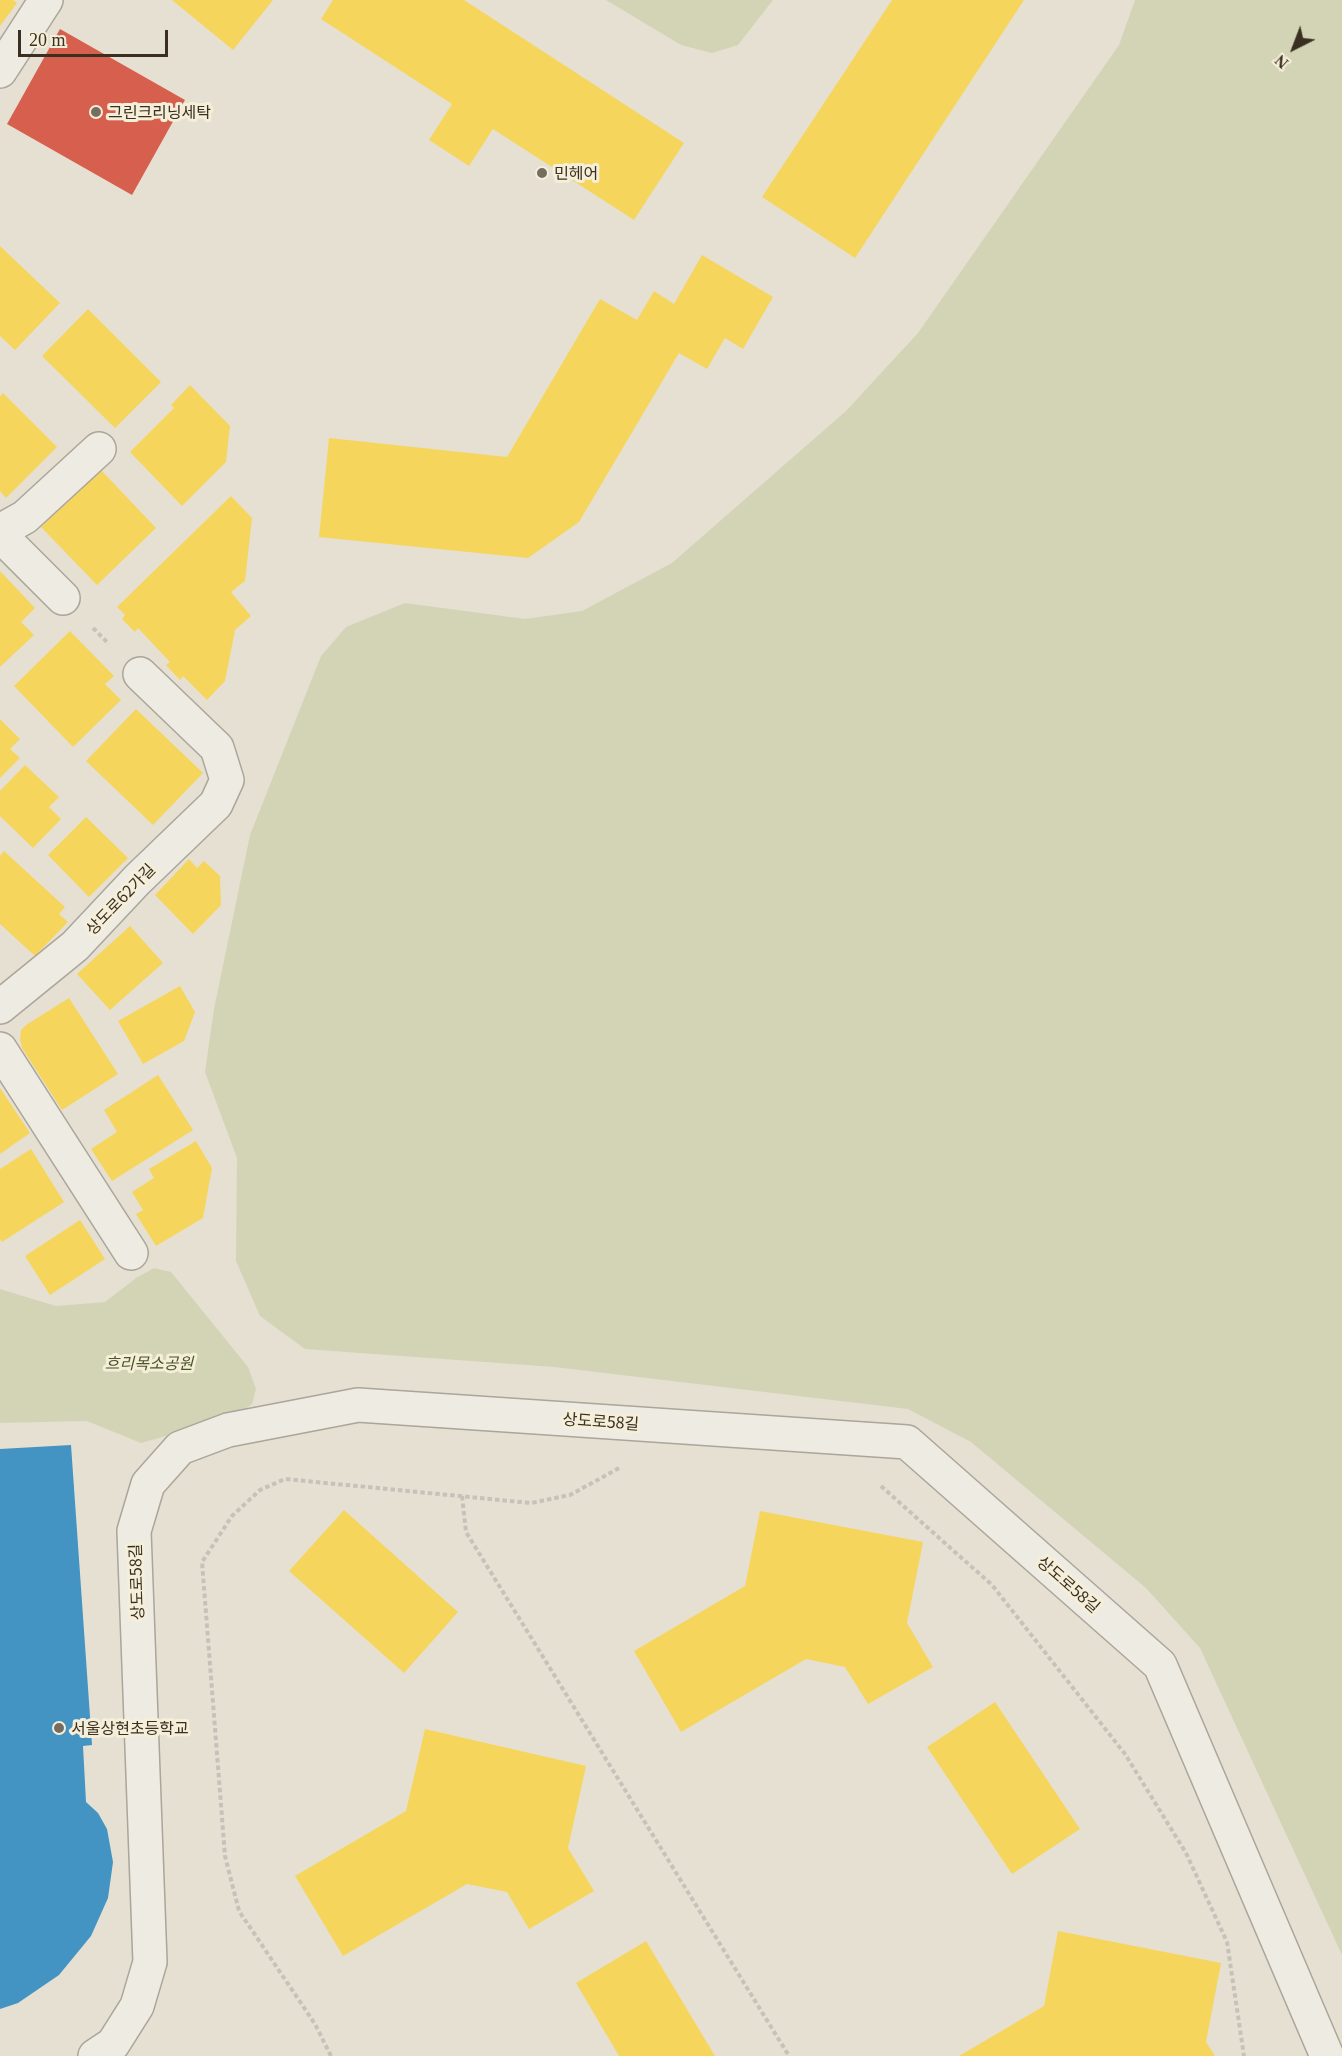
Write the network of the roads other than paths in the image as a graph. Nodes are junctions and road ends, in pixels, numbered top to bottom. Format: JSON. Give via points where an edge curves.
{"nodes":[{"id":1,"x":46,"y":0,"type":"edge"},
{"id":2,"x":0,"y":71,"type":"edge"},
{"id":3,"x":99,"y":449,"type":"dead end"},
{"id":4,"x":0,"y":533,"type":"edge"},
{"id":5,"x":63,"y":598,"type":"road end"},
{"id":6,"x":140,"y":674,"type":"road end"},
{"id":7,"x":0,"y":1007,"type":"edge"},
{"id":8,"x":0,"y":1050,"type":"edge"},
{"id":9,"x":131,"y":1253,"type":"dead end"},
{"id":10,"x":95,"y":2056,"type":"edge"},
{"id":11,"x":1327,"y":2056,"type":"edge"}],
"edges":[{"from":1,"to":2,"type":"lane"},
{"from":3,"to":4,"type":"lane","via":[[25,518]]},
{"from":4,"to":5,"type":"lane"},
{"from":6,"to":7,"type":"lane","name":"상도로62가길","via":[[218,748],[228,780],[216,804],[137,879],[75,946]]},
{"from":8,"to":9,"type":"lane"},
{"from":10,"to":11,"type":"lane","name":"상도로58길","via":[[113,2044],[137,2006],[150,1962],[134,1531],[148,1484],[180,1448],[228,1430],[358,1405],[907,1442],[1160,1665]]}]}
